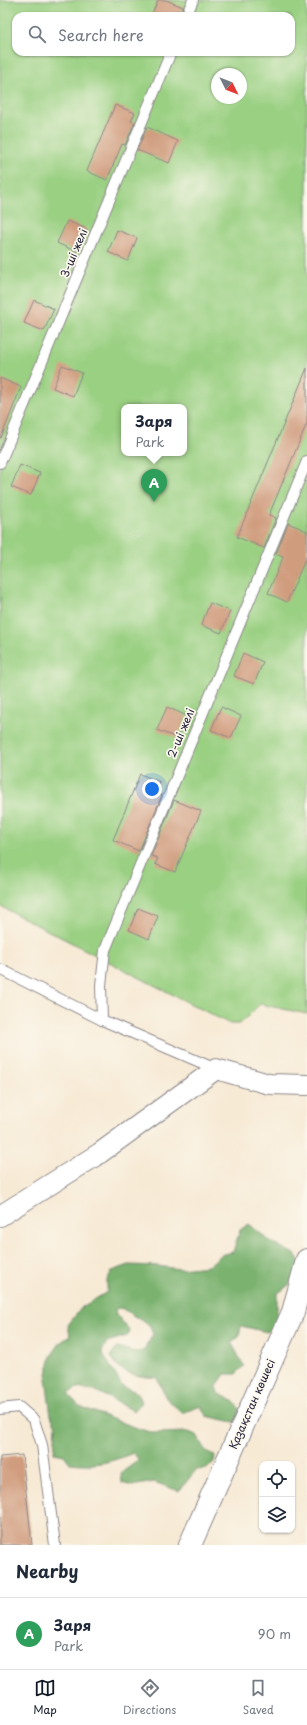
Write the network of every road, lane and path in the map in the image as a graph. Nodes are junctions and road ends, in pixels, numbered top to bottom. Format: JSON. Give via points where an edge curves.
{"nodes":[{"id":1,"x":193,"y":0,"type":"edge"},
{"id":2,"x":188,"y":12,"type":"edge"},
{"id":3,"x":169,"y":56,"type":"edge"},
{"id":4,"x":307,"y":461,"type":"edge"},
{"id":5,"x":0,"y":463,"type":"edge"},
{"id":6,"x":0,"y":969,"type":"edge"},
{"id":7,"x":102,"y":1020,"type":"junction"},
{"id":8,"x":216,"y":1069,"type":"junction"},
{"id":9,"x":307,"y":1085,"type":"edge"},
{"id":10,"x":0,"y":1216,"type":"edge"},
{"id":11,"x":307,"y":1260,"type":"edge"},
{"id":12,"x":0,"y":1409,"type":"edge"},
{"id":13,"x":55,"y":1545,"type":"edge"},
{"id":14,"x":190,"y":1545,"type":"edge"}],
"edges":[{"from":1,"to":2,"type":"lane"},
{"from":3,"to":5,"type":"lane","name":"3-ші желі"},
{"from":4,"to":7,"type":"lane","name":"2-ші желі","via":[[105,950],[101,985]]},
{"from":6,"to":7,"type":"lane"},
{"from":7,"to":8,"type":"lane"},
{"from":8,"to":9,"type":"street","via":[[269,1084]]},
{"from":8,"to":10,"type":"street","via":[[100,1153]]},
{"from":11,"to":14,"type":"street","name":"Қазақстан көшесі","via":[[292,1312]]},
{"from":12,"to":13,"type":"lane","via":[[19,1407],[34,1420],[42,1445]]}]}
